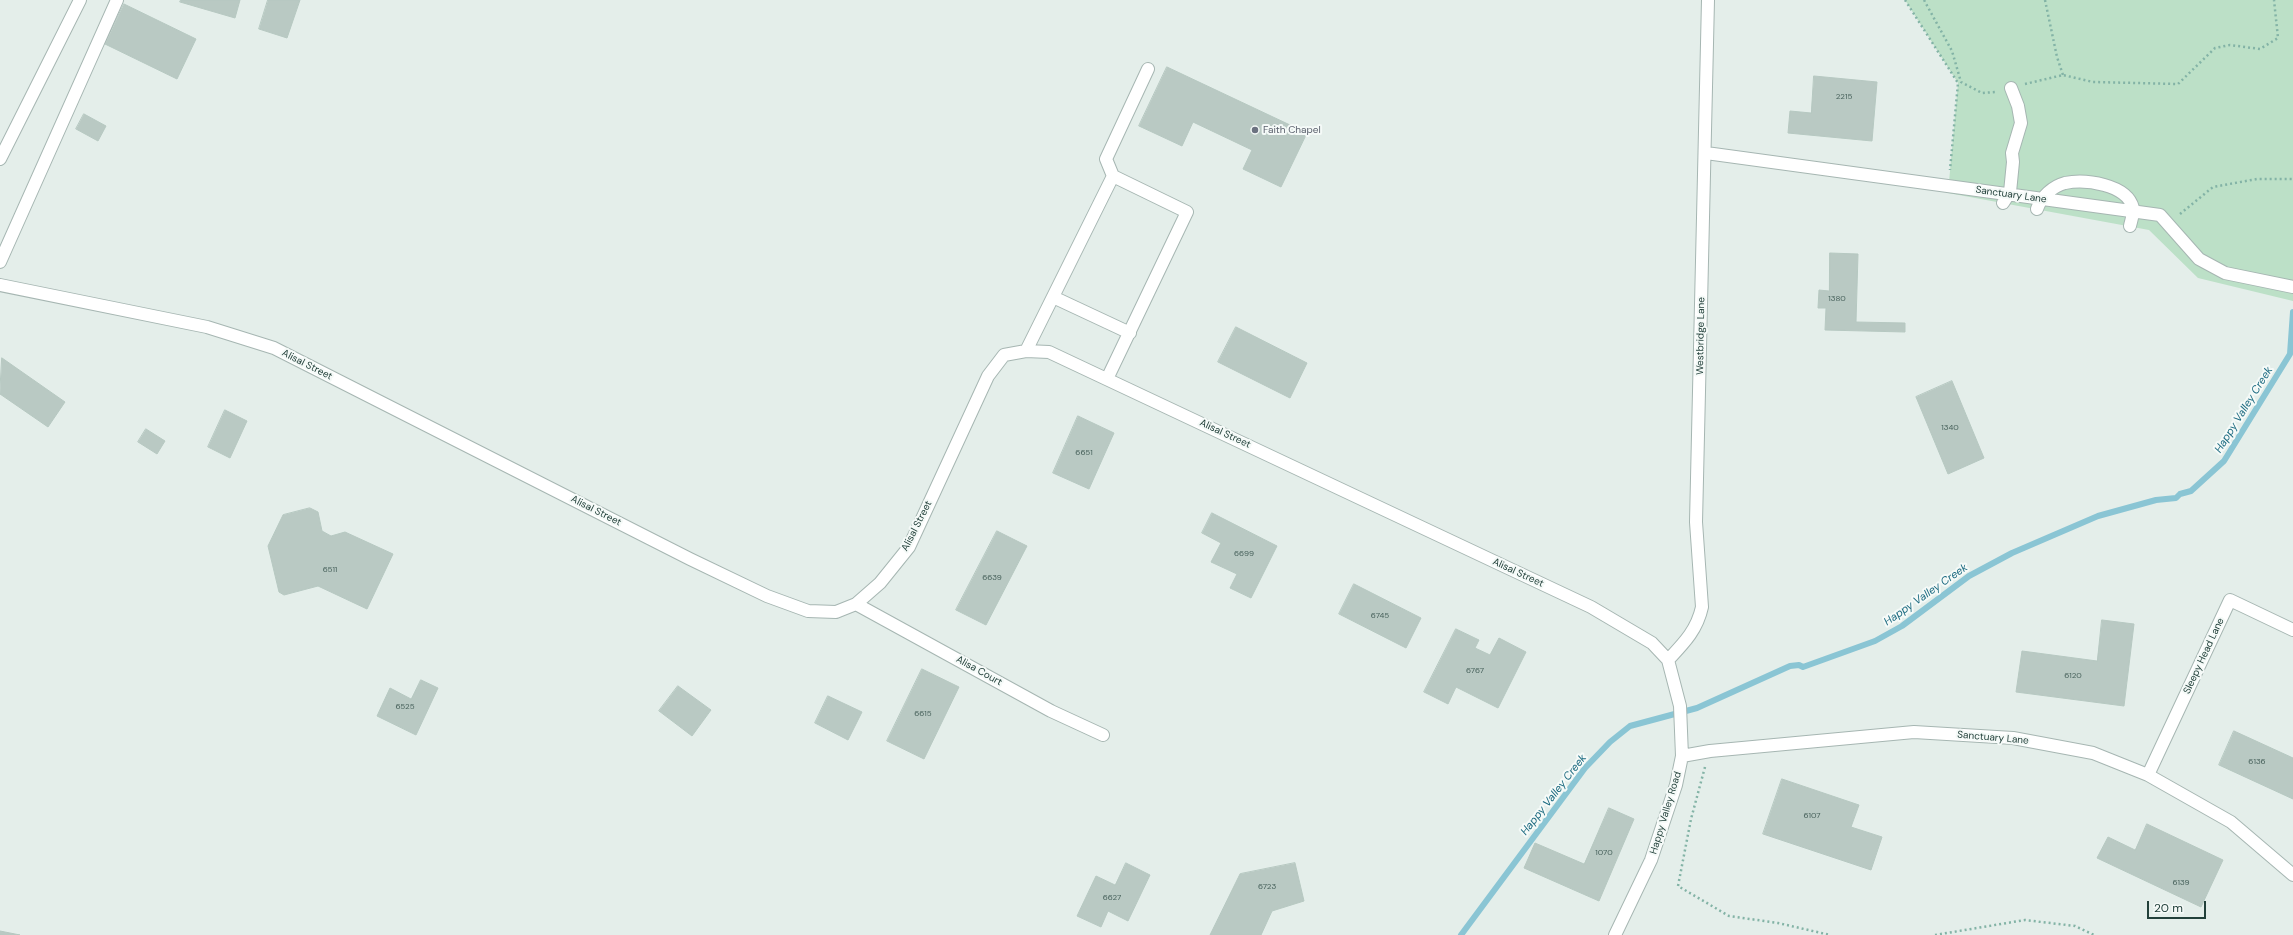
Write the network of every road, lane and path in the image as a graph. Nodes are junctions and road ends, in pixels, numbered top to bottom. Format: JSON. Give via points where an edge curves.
{"nodes":[{"id":1,"x":80,"y":0,"type":"edge"},
{"id":2,"x":117,"y":0,"type":"edge"},
{"id":3,"x":1708,"y":0,"type":"edge"},
{"id":4,"x":1905,"y":0,"type":"edge"},
{"id":5,"x":1924,"y":0,"type":"edge"},
{"id":6,"x":2045,"y":0,"type":"edge"},
{"id":7,"x":2274,"y":0,"type":"edge"},
{"id":8,"x":1148,"y":70,"type":"dead end"},
{"id":9,"x":2064,"y":75,"type":"junction"},
{"id":10,"x":2011,"y":88,"type":"junction"},
{"id":11,"x":1706,"y":153,"type":"junction"},
{"id":12,"x":0,"y":159,"type":"edge"},
{"id":13,"x":1113,"y":176,"type":"junction"},
{"id":14,"x":2293,"y":179,"type":"edge"},
{"id":15,"x":1948,"y":186,"type":"junction"},
{"id":16,"x":2006,"y":199,"type":"junction"},
{"id":17,"x":2038,"y":204,"type":"junction"},
{"id":18,"x":2133,"y":212,"type":"junction"},
{"id":19,"x":2160,"y":215,"type":"junction"},
{"id":20,"x":2130,"y":226,"type":"dead end"},
{"id":21,"x":0,"y":262,"type":"edge"},
{"id":22,"x":0,"y":285,"type":"edge"},
{"id":23,"x":2287,"y":286,"type":"edge"},
{"id":24,"x":1053,"y":297,"type":"junction"},
{"id":25,"x":1130,"y":333,"type":"junction"},
{"id":26,"x":1026,"y":351,"type":"junction"},
{"id":27,"x":1107,"y":379,"type":"junction"},
{"id":28,"x":856,"y":604,"type":"junction"},
{"id":29,"x":2293,"y":630,"type":"edge"},
{"id":30,"x":1668,"y":660,"type":"junction"},
{"id":31,"x":1102,"y":735,"type":"dead end"},
{"id":32,"x":1710,"y":751,"type":"junction"},
{"id":33,"x":1682,"y":756,"type":"junction"},
{"id":34,"x":2148,"y":775,"type":"junction"},
{"id":35,"x":2293,"y":875,"type":"edge"},
{"id":36,"x":1615,"y":935,"type":"edge"},
{"id":37,"x":1830,"y":935,"type":"edge"},
{"id":38,"x":1935,"y":935,"type":"edge"},
{"id":39,"x":2094,"y":935,"type":"edge"}],
"edges":[{"from":1,"to":12,"type":"street"},
{"from":2,"to":21,"type":"street"},
{"from":3,"to":11,"type":"street","name":"Westbridge Lane"},
{"from":4,"to":15,"type":"path","via":[[1958,83]]},
{"from":5,"to":10,"type":"path","via":[[1952,51],[1961,82],[1982,93]]},
{"from":6,"to":9,"type":"path","via":[[2057,57]]},
{"from":7,"to":9,"type":"path","via":[[2278,38],[2260,49],[2230,45],[2215,48],[2178,84],[2093,82]]},
{"from":8,"to":13,"type":"street","via":[[1106,159]]},
{"from":9,"to":10,"type":"path"},
{"from":10,"to":16,"type":"street","via":[[2021,123],[2012,153],[2012,174]]},
{"from":11,"to":15,"type":"street","name":"Sanctuary Lane"},
{"from":11,"to":30,"type":"street","name":"Westbridge Lane","via":[[1696,522],[1702,607],[1691,636]]},
{"from":13,"to":24,"type":"street"},
{"from":13,"to":25,"type":"street","via":[[1187,212]]},
{"from":14,"to":19,"type":"path","via":[[2257,179],[2213,187],[2174,218]]},
{"from":15,"to":16,"type":"street","name":"Sanctuary Lane"},
{"from":16,"to":17,"type":"street","name":"Sanctuary Lane"},
{"from":17,"to":18,"type":"street","name":"Sanctuary Lane"},
{"from":17,"to":18,"type":"street","via":[[2054,189],[2065,183],[2096,183],[2112,187],[2128,198]]},
{"from":18,"to":19,"type":"street","name":"Sanctuary Lane"},
{"from":18,"to":20,"type":"street"},
{"from":19,"to":23,"type":"street","via":[[2199,259],[2225,273]]},
{"from":22,"to":28,"type":"street","name":"Alisal Street","via":[[207,327],[274,348],[767,596],[808,611],[836,612]]},
{"from":24,"to":25,"type":"street"},
{"from":24,"to":26,"type":"street"},
{"from":25,"to":27,"type":"street"},
{"from":26,"to":27,"type":"street","name":"Alisal Street","via":[[1049,352]]},
{"from":26,"to":28,"type":"street","name":"Alisal Street","via":[[1004,355],[988,376],[909,547],[880,583]]},
{"from":27,"to":30,"type":"street","name":"Alisal Street","via":[[1592,607],[1652,643]]},
{"from":28,"to":31,"type":"street","name":"Alisa Court","via":[[1051,711]]},
{"from":29,"to":34,"type":"street","name":"Sleepy Head Lane","via":[[2230,600]]},
{"from":30,"to":33,"type":"street","name":"Happy Valley Road","via":[[1680,706]]},
{"from":32,"to":33,"type":"street","name":"Sanctuary Lane"},
{"from":32,"to":34,"type":"street","name":"Sanctuary Lane","via":[[1914,732],[2013,738],[2093,753]]},
{"from":32,"to":37,"type":"path","via":[[1691,819],[1678,886],[1729,916],[1778,923]]},
{"from":33,"to":36,"type":"street","name":"Happy Valley Road","via":[[1676,785],[1651,860]]},
{"from":34,"to":35,"type":"street","name":"Sanctuary Lane","via":[[2231,822]]},
{"from":38,"to":39,"type":"path","via":[[2025,920],[2075,926]]}]}
